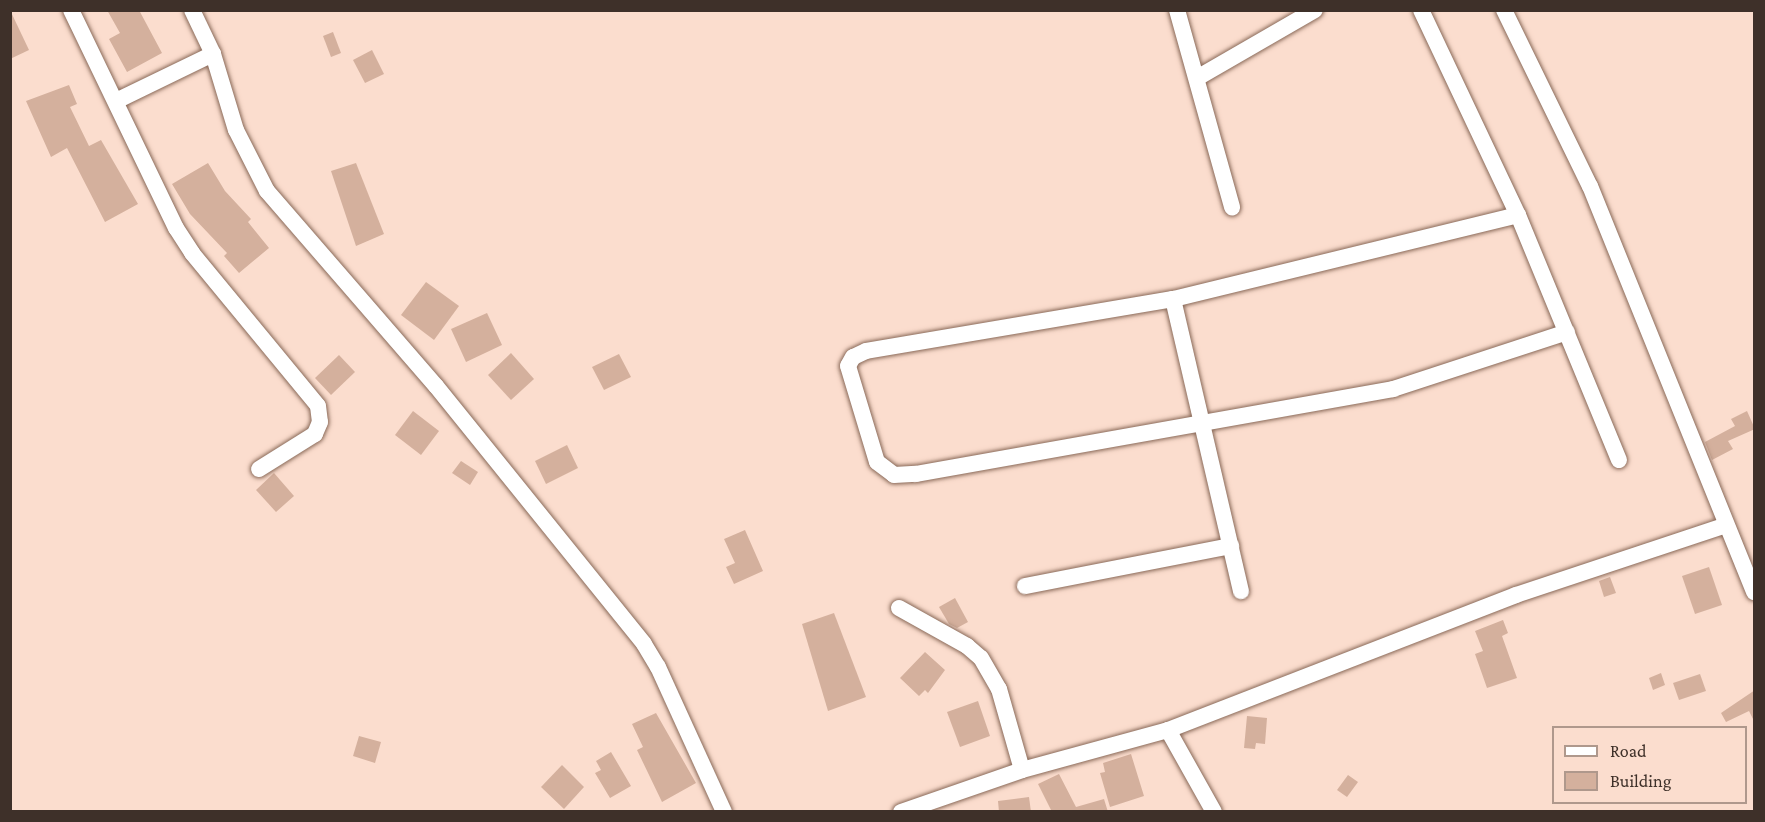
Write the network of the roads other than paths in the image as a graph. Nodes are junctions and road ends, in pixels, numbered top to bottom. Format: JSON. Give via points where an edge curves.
{"nodes":[{"id":1,"x":71,"y":10,"type":"edge"},
{"id":2,"x":192,"y":10,"type":"edge"},
{"id":3,"x":1177,"y":10,"type":"edge"},
{"id":4,"x":1315,"y":10,"type":"edge"},
{"id":5,"x":1420,"y":10,"type":"edge"},
{"id":6,"x":1504,"y":10,"type":"edge"},
{"id":7,"x":213,"y":54,"type":"junction"},
{"id":8,"x":1197,"y":78,"type":"junction"},
{"id":9,"x":116,"y":101,"type":"junction"},
{"id":10,"x":1232,"y":207,"type":"dead end"},
{"id":11,"x":1518,"y":215,"type":"junction"},
{"id":12,"x":1173,"y":299,"type":"junction"},
{"id":13,"x":1567,"y":332,"type":"junction"},
{"id":14,"x":1204,"y":424,"type":"junction"},
{"id":15,"x":1619,"y":460,"type":"dead end"},
{"id":16,"x":259,"y":469,"type":"dead end"},
{"id":17,"x":1726,"y":525,"type":"junction"},
{"id":18,"x":1231,"y":546,"type":"junction"},
{"id":19,"x":1025,"y":586,"type":"dead end"},
{"id":20,"x":1241,"y":591,"type":"dead end"},
{"id":21,"x":1755,"y":592,"type":"edge"},
{"id":22,"x":899,"y":608,"type":"dead end"},
{"id":23,"x":1167,"y":730,"type":"junction"},
{"id":24,"x":1022,"y":770,"type":"junction"},
{"id":25,"x":724,"y":812,"type":"edge"},
{"id":26,"x":902,"y":812,"type":"edge"},
{"id":27,"x":1214,"y":812,"type":"edge"}],
"edges":[{"from":1,"to":9,"type":"street"},
{"from":2,"to":7,"type":"street"},
{"from":3,"to":8,"type":"street"},
{"from":4,"to":8,"type":"street"},
{"from":5,"to":11,"type":"street"},
{"from":6,"to":17,"type":"street","via":[[1590,186]]},
{"from":7,"to":9,"type":"street"},
{"from":7,"to":25,"type":"street","via":[[236,130],[267,191],[436,386],[644,644]]},
{"from":8,"to":10,"type":"street"},
{"from":9,"to":16,"type":"street","via":[[176,228],[192,253],[318,406],[320,422],[315,434]]},
{"from":11,"to":12,"type":"street"},
{"from":11,"to":13,"type":"street"},
{"from":12,"to":14,"type":"street"},
{"from":12,"to":14,"type":"street","via":[[866,351],[853,357],[848,366],[877,462],[894,475]]},
{"from":13,"to":14,"type":"street","via":[[1393,389]]},
{"from":13,"to":15,"type":"street"},
{"from":14,"to":18,"type":"street"},
{"from":17,"to":21,"type":"street"},
{"from":17,"to":23,"type":"street","via":[[1516,595]]},
{"from":18,"to":19,"type":"street"},
{"from":18,"to":20,"type":"street"},
{"from":22,"to":24,"type":"street","via":[[968,646],[981,658],[999,689]]},
{"from":23,"to":24,"type":"street"},
{"from":23,"to":27,"type":"street"},
{"from":24,"to":26,"type":"street"}]}
